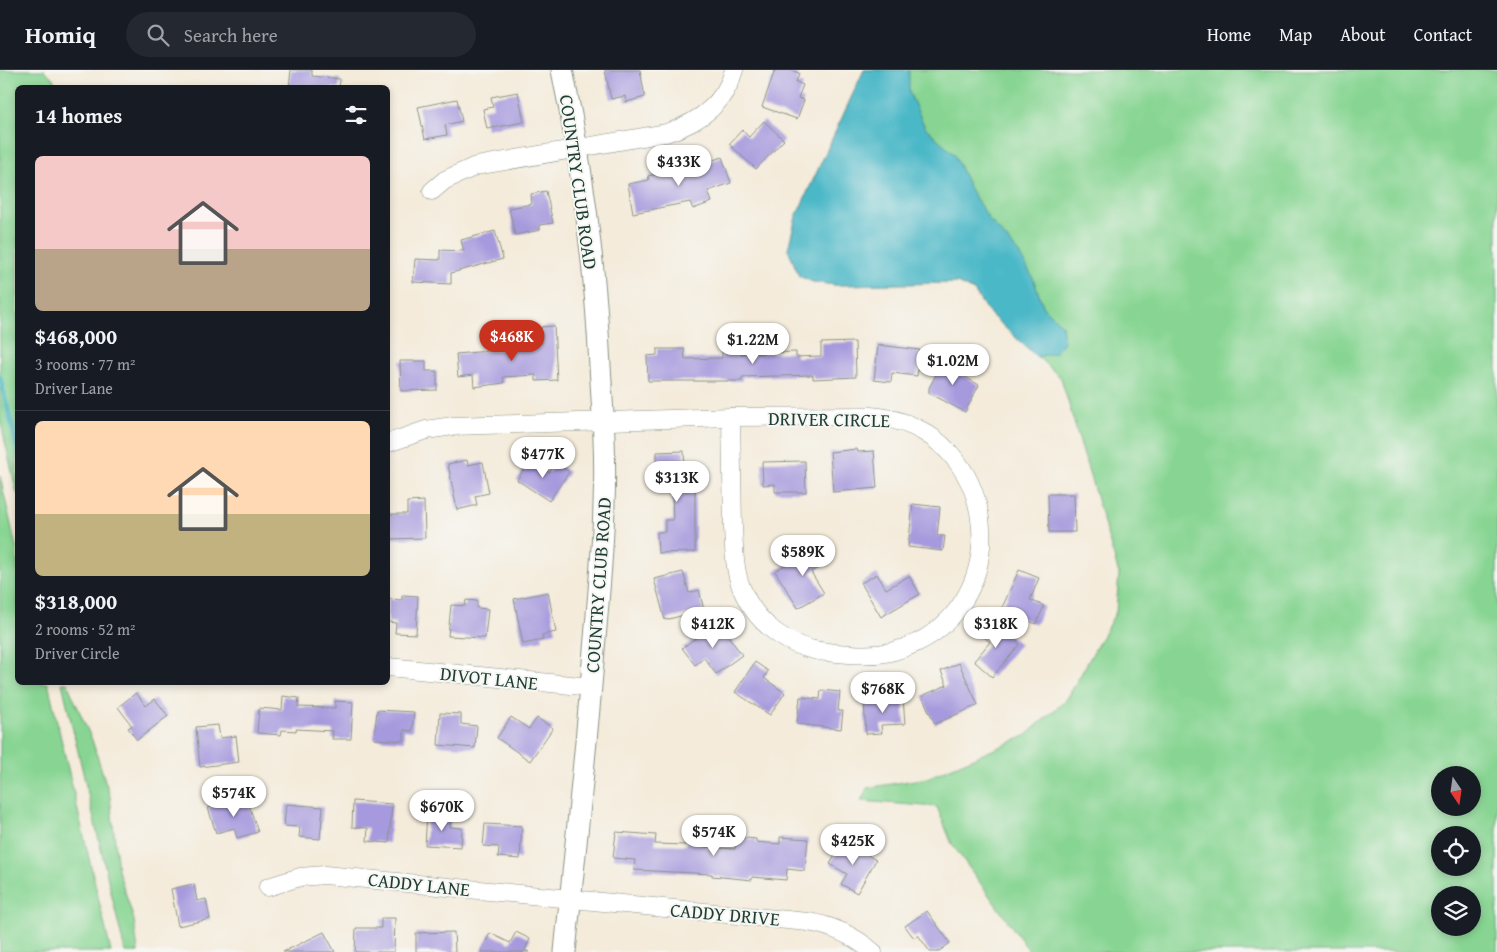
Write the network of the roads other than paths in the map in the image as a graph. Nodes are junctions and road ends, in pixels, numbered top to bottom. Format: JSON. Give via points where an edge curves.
{"nodes":[{"id":1,"x":562,"y":70,"type":"edge"},
{"id":2,"x":734,"y":70,"type":"edge"},
{"id":3,"x":578,"y":149,"type":"junction"},
{"id":4,"x":432,"y":191,"type":"dead end"},
{"id":5,"x":731,"y":418,"type":"junction"},
{"id":6,"x":603,"y":421,"type":"junction"},
{"id":7,"x":390,"y":442,"type":"edge"},
{"id":8,"x":390,"y":667,"type":"edge"},
{"id":9,"x":591,"y":687,"type":"junction"},
{"id":10,"x":268,"y":887,"type":"dead end"},
{"id":11,"x":570,"y":898,"type":"junction"},
{"id":12,"x":565,"y":952,"type":"edge"},
{"id":13,"x":873,"y":952,"type":"edge"}],
"edges":[{"from":1,"to":3,"type":"street","name":"COUNTRY CLUB ROAD"},
{"from":2,"to":3,"type":"street","via":[[721,99],[684,128]]},
{"from":3,"to":4,"type":"street","via":[[476,166],[445,180]]},
{"from":3,"to":6,"type":"street","name":"COUNTRY CLUB ROAD","via":[[597,313]]},
{"from":5,"to":5,"type":"street","name":"DRIVER CIRCLE","via":[[882,417],[910,424],[935,438],[952,454],[978,503],[982,536],[977,569],[963,599],[942,625],[911,644],[859,656],[806,648],[771,629],[753,610],[737,573]]},
{"from":5,"to":6,"type":"street","name":"DRIVER CIRCLE"},
{"from":6,"to":7,"type":"street","name":"DRIVER CIRCLE","via":[[453,426],[426,430]]},
{"from":6,"to":9,"type":"street","name":"COUNTRY CLUB ROAD","via":[[604,502]]},
{"from":8,"to":9,"type":"street","name":"DIVOT LANE"},
{"from":9,"to":11,"type":"street","name":"COUNTRY CLUB ROAD"},
{"from":10,"to":11,"type":"street","name":"CADDY LANE","via":[[300,877],[325,875]]},
{"from":11,"to":12,"type":"street","name":"COUNTRY CLUB ROAD"},
{"from":11,"to":13,"type":"street","name":"CADDY DRIVE","via":[[823,925],[850,936]]}]}
